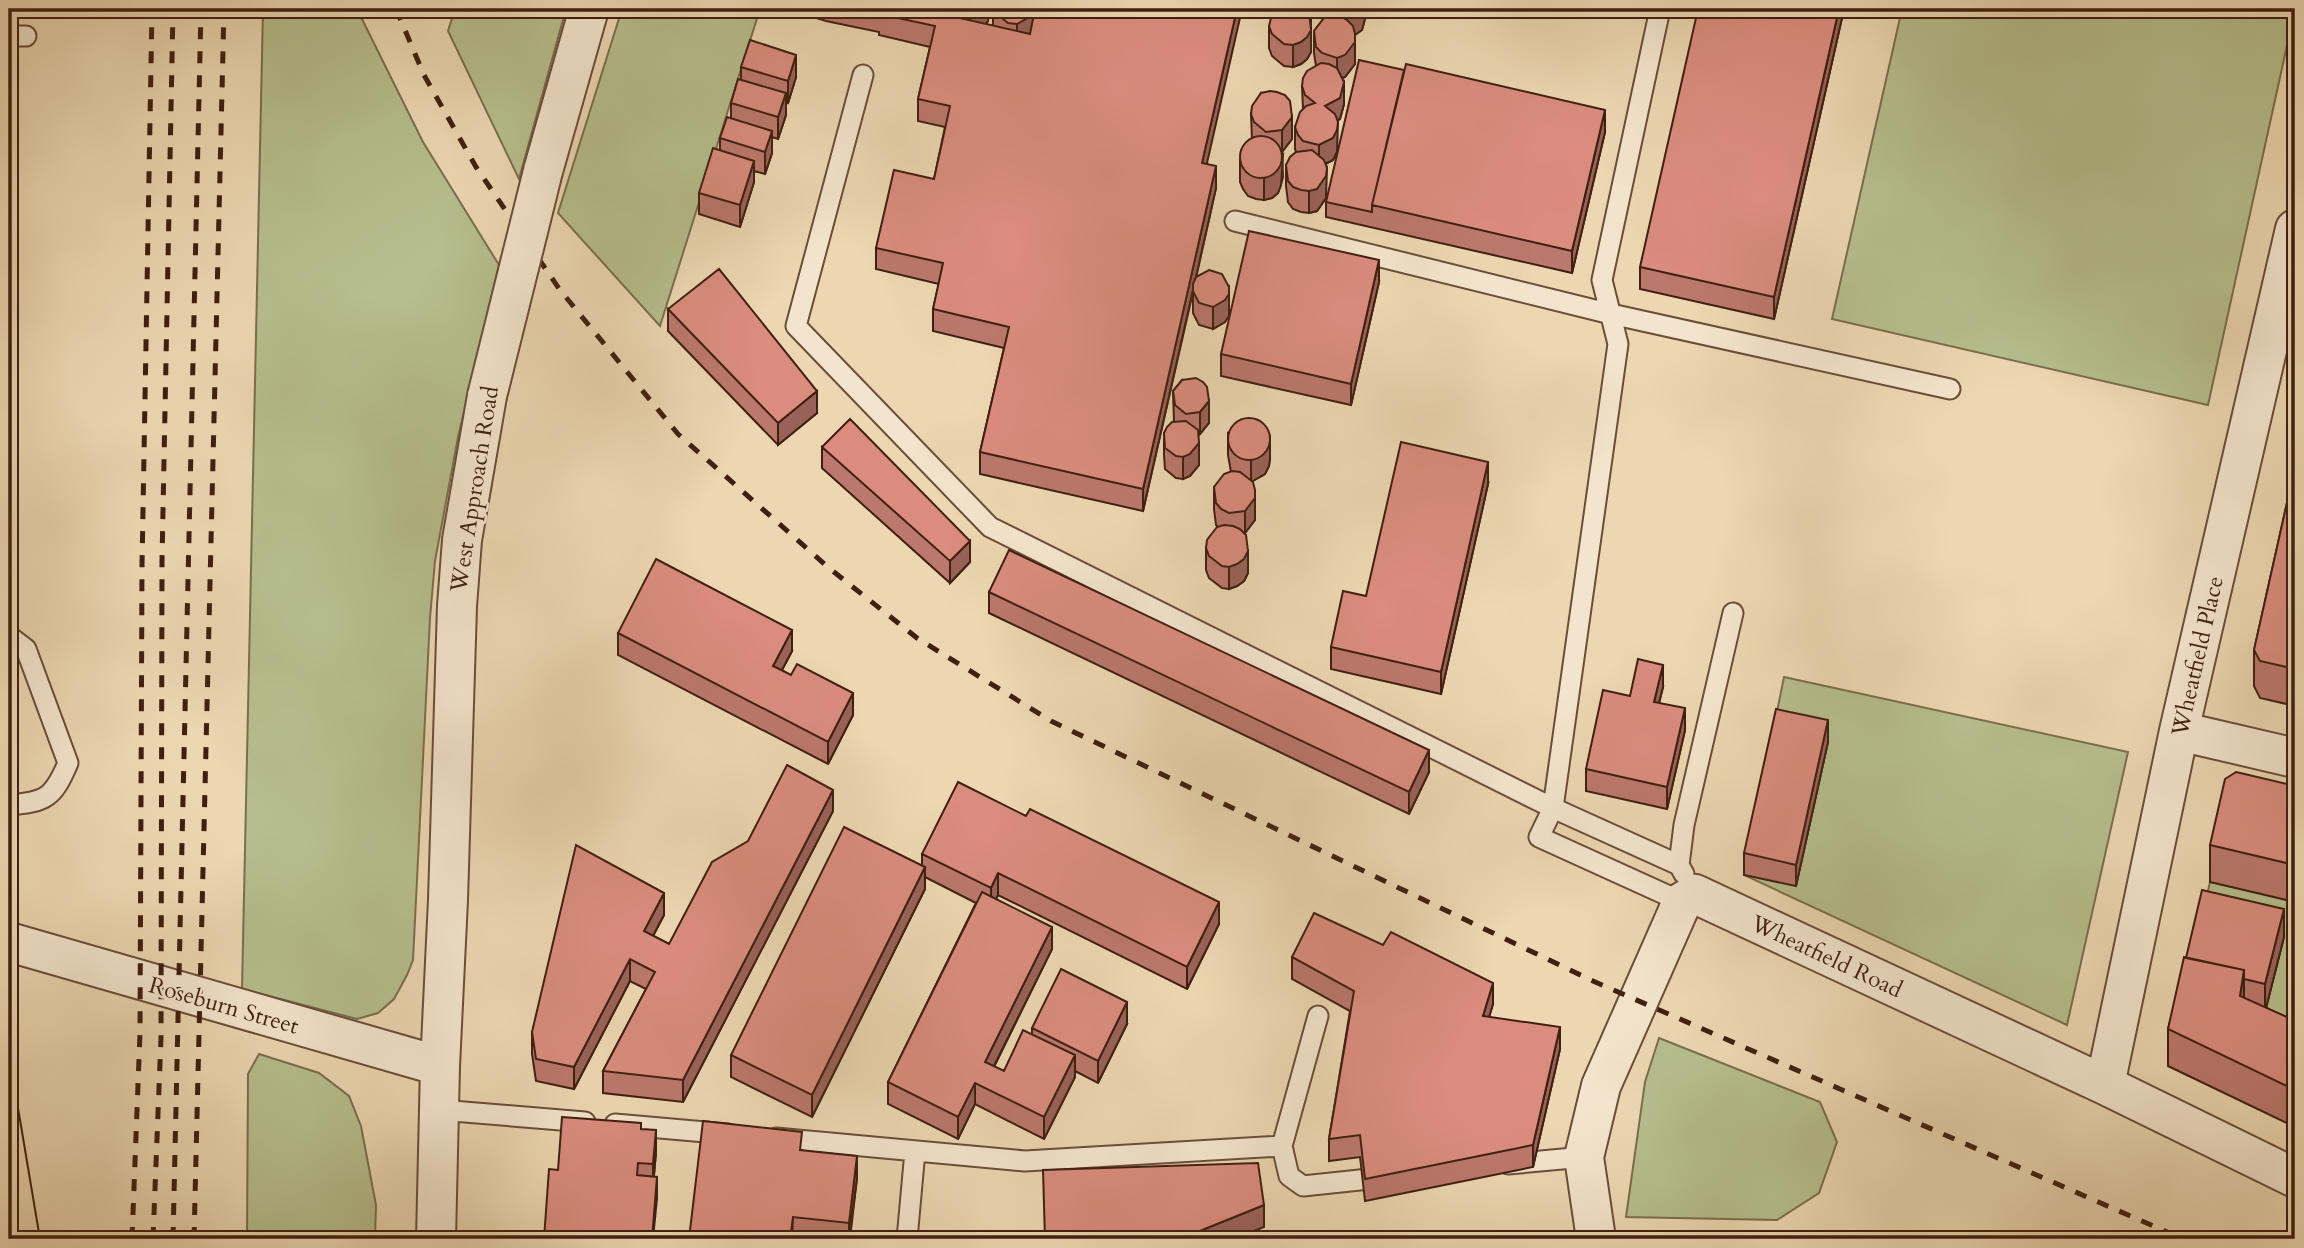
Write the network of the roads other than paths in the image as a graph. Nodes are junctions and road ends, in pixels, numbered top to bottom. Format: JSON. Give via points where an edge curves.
{"nodes":[{"id":1,"x":589,"y":9,"type":"edge"},
{"id":2,"x":1660,"y":9,"type":"edge"},
{"id":3,"x":863,"y":75,"type":"dead end"},
{"id":4,"x":1235,"y":221,"type":"dead end"},
{"id":5,"x":2295,"y":229,"type":"edge"},
{"id":6,"x":1611,"y":314,"type":"junction"},
{"id":7,"x":1951,"y":389,"type":"dead end"},
{"id":8,"x":1733,"y":613,"type":"dead end"},
{"id":9,"x":9,"y":636,"type":"edge"},
{"id":10,"x":2179,"y":731,"type":"junction"},
{"id":11,"x":2295,"y":758,"type":"edge"},
{"id":12,"x":9,"y":805,"type":"edge"},
{"id":13,"x":1553,"y":808,"type":"junction"},
{"id":14,"x":1685,"y":887,"type":"junction"},
{"id":15,"x":9,"y":942,"type":"edge"},
{"id":16,"x":1318,"y":1016,"type":"dead end"},
{"id":17,"x":440,"y":1066,"type":"junction"},
{"id":18,"x":2105,"y":1085,"type":"junction"},
{"id":19,"x":440,"y":1110,"type":"junction"},
{"id":20,"x":1282,"y":1146,"type":"junction"},
{"id":21,"x":915,"y":1151,"type":"junction"},
{"id":22,"x":1584,"y":1157,"type":"junction"},
{"id":23,"x":1489,"y":1166,"type":"edge"},
{"id":24,"x":1409,"y":1174,"type":"edge"},
{"id":25,"x":2295,"y":1178,"type":"edge"},
{"id":26,"x":436,"y":1239,"type":"edge"},
{"id":27,"x":907,"y":1239,"type":"edge"},
{"id":28,"x":1596,"y":1239,"type":"edge"}],
"edges":[{"from":1,"to":17,"type":"street","name":"West Approach Road","bridge":true,"via":[[486,396],[462,540]]},
{"from":2,"to":6,"type":"lane","via":[[1602,280]]},
{"from":3,"to":13,"type":"lane","via":[[796,326],[990,527]]},
{"from":4,"to":6,"type":"lane"},
{"from":5,"to":10,"type":"street","name":"Wheatfield Place"},
{"from":6,"to":7,"type":"lane"},
{"from":6,"to":13,"type":"lane","via":[[1618,344]]},
{"from":8,"to":14,"type":"lane","via":[[1684,825]]},
{"from":9,"to":12,"type":"lane","via":[[26,649],[68,763],[58,788],[34,803]]},
{"from":10,"to":11,"type":"street"},
{"from":10,"to":18,"type":"street","name":"Wheatfield Place"},
{"from":13,"to":14,"type":"lane"},
{"from":13,"to":14,"type":"lane","via":[[1539,837]]},
{"from":14,"to":18,"type":"street","name":"Wheatfield Road"},
{"from":14,"to":22,"type":"street","via":[[1601,1086]]},
{"from":15,"to":17,"type":"street","name":"Roseburn Street"},
{"from":16,"to":20,"type":"lane"},
{"from":17,"to":19,"type":"street","name":"West Approach Road"},
{"from":18,"to":25,"type":"street","name":"Wheatfield Road"},
{"from":19,"to":21,"type":"lane"},
{"from":19,"to":26,"type":"street","name":"West Approach Road"},
{"from":20,"to":21,"type":"lane","via":[[1025,1161]]},
{"from":20,"to":24,"type":"lane","via":[[1289,1176],[1303,1186]]},
{"from":21,"to":27,"type":"lane"},
{"from":22,"to":23,"type":"lane"},
{"from":22,"to":28,"type":"street"}]}
